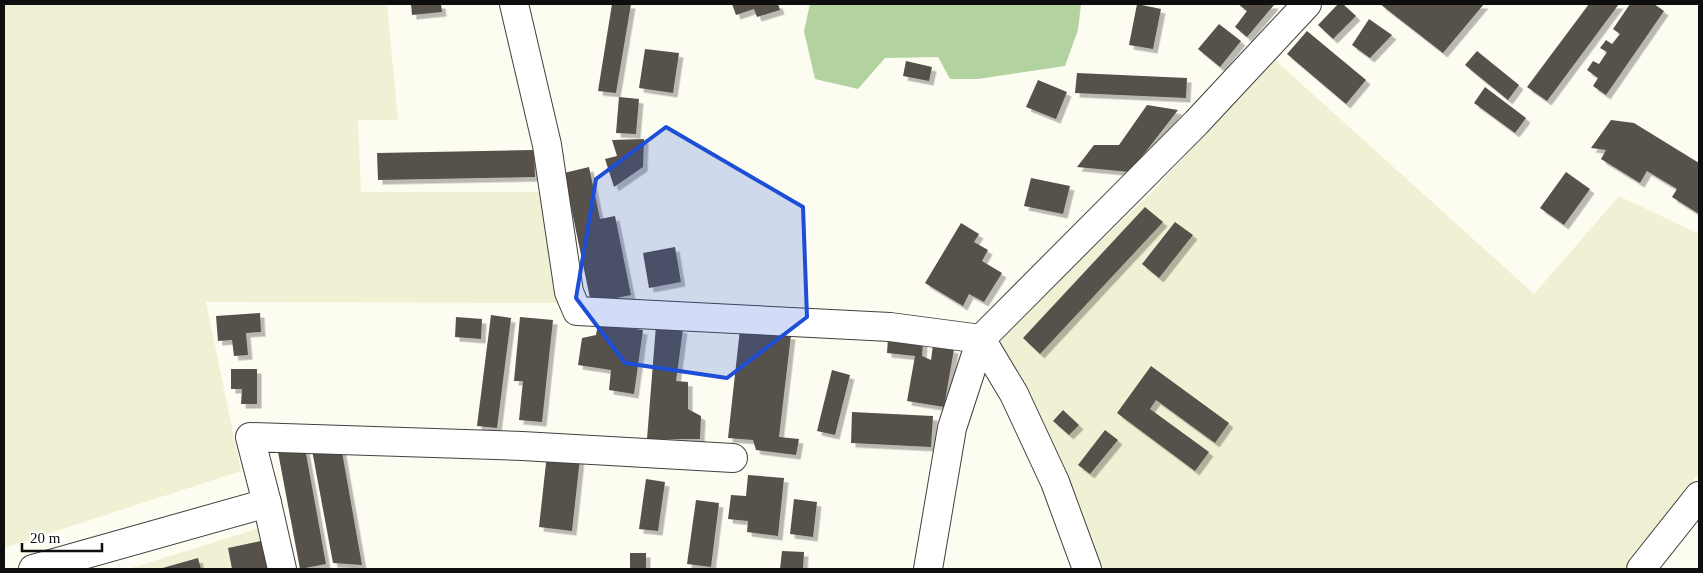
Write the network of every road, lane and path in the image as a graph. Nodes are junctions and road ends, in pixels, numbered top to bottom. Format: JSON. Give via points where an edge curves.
{"nodes":[{"id":1,"x":514,"y":4,"type":"edge"},
{"id":2,"x":1307,"y":4,"type":"edge"},
{"id":3,"x":981,"y":339,"type":"junction"},
{"id":4,"x":733,"y":458,"type":"dead end"},
{"id":5,"x":1699,"y":496,"type":"edge"},
{"id":6,"x":267,"y":503,"type":"junction"},
{"id":7,"x":33,"y":569,"type":"edge"},
{"id":8,"x":282,"y":569,"type":"edge"},
{"id":9,"x":928,"y":569,"type":"edge"},
{"id":10,"x":1087,"y":569,"type":"edge"},
{"id":11,"x":1641,"y":569,"type":"edge"}],
"edges":[{"from":1,"to":3,"type":"street","via":[[547,145],[569,292],[577,311],[890,327]]},
{"from":2,"to":3,"type":"street","via":[[1196,123]]},
{"from":3,"to":9,"type":"street","via":[[952,428]]},
{"from":3,"to":10,"type":"street","via":[[1014,394],[1055,482]]},
{"from":4,"to":6,"type":"street","via":[[522,446],[250,437]]},
{"from":5,"to":11,"type":"street"},
{"from":6,"to":7,"type":"street"},
{"from":6,"to":8,"type":"street"}]}
